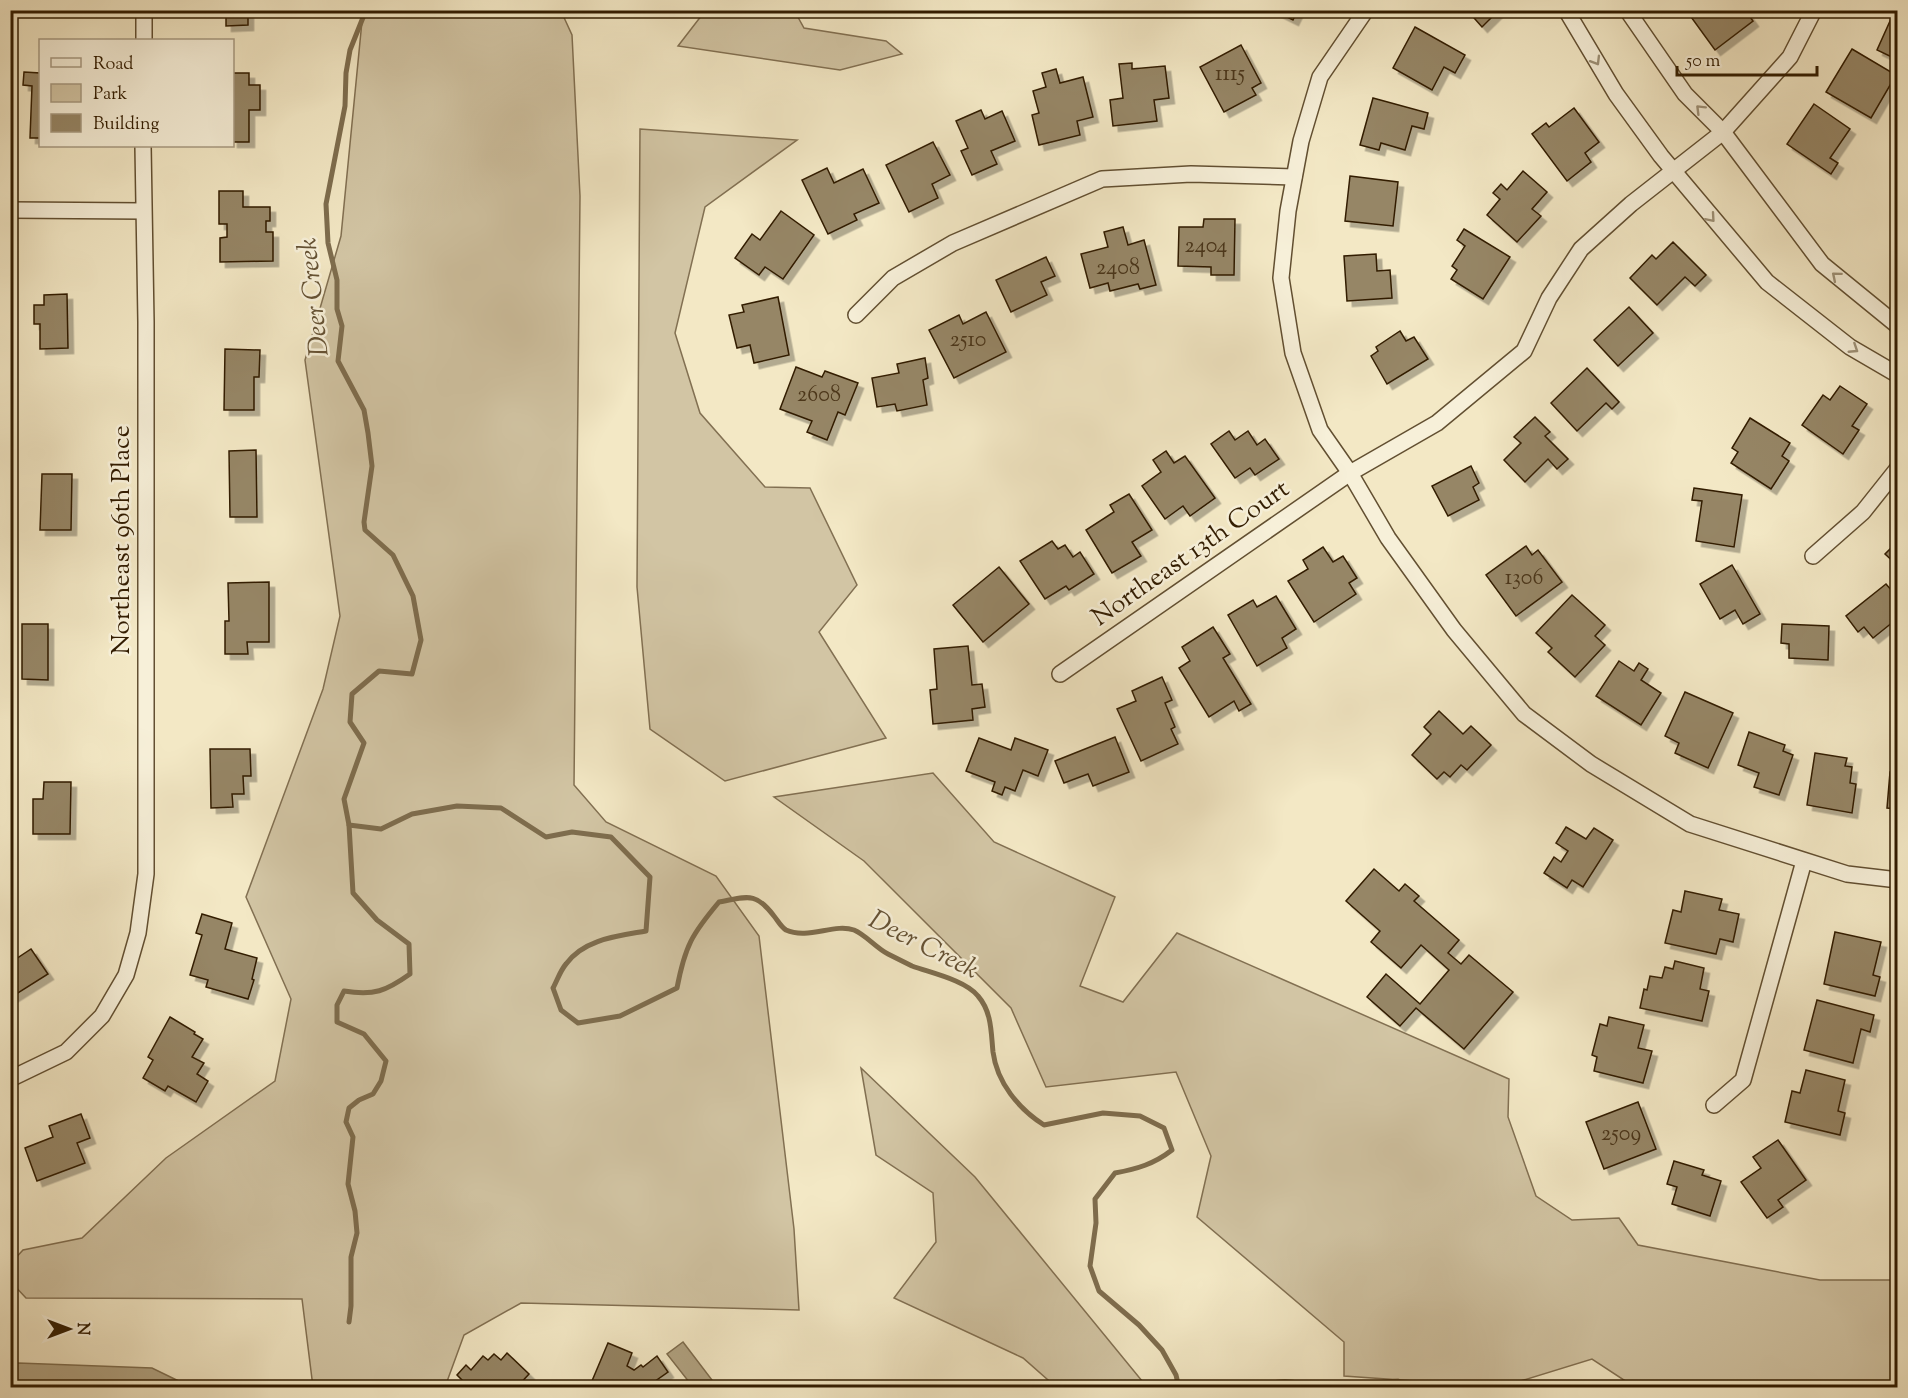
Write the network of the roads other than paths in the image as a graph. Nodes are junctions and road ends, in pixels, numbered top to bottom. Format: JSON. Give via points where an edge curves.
{"nodes":[{"id":1,"x":144,"y":10,"type":"edge"},
{"id":2,"x":1366,"y":10,"type":"edge"},
{"id":3,"x":1566,"y":10,"type":"edge"},
{"id":4,"x":1627,"y":10,"type":"edge"},
{"id":5,"x":1814,"y":10,"type":"edge"},
{"id":6,"x":144,"y":39,"type":"edge"},
{"id":7,"x":1724,"y":132,"type":"junction"},
{"id":8,"x":143,"y":147,"type":"edge"},
{"id":9,"x":1673,"y":171,"type":"junction"},
{"id":10,"x":1294,"y":177,"type":"junction"},
{"id":11,"x":10,"y":210,"type":"edge"},
{"id":12,"x":143,"y":211,"type":"junction"},
{"id":13,"x":856,"y":315,"type":"dead end"},
{"id":14,"x":1898,"y":326,"type":"edge"},
{"id":15,"x":1898,"y":375,"type":"edge"},
{"id":16,"x":1898,"y":468,"type":"edge"},
{"id":17,"x":1350,"y":473,"type":"junction"},
{"id":18,"x":1813,"y":556,"type":"dead end"},
{"id":19,"x":1060,"y":675,"type":"dead end"},
{"id":20,"x":1804,"y":861,"type":"junction"},
{"id":21,"x":1898,"y":880,"type":"edge"},
{"id":22,"x":10,"y":1079,"type":"edge"},
{"id":23,"x":1714,"y":1105,"type":"dead end"}],
"edges":[{"from":1,"to":6,"type":"street"},
{"from":2,"to":10,"type":"street","via":[[1320,76],[1300,141]]},
{"from":3,"to":9,"type":"street","one_way":true,"via":[[1616,94]]},
{"from":7,"to":4,"type":"street","one_way":true,"via":[[1685,94]]},
{"from":5,"to":7,"type":"street","via":[[1790,57]]},
{"from":7,"to":9,"type":"street","name":"Northeast 13th Court"},
{"from":14,"to":7,"type":"street","one_way":true,"via":[[1822,264]]},
{"from":8,"to":12,"type":"street","name":"Northeast 96th Place"},
{"from":9,"to":15,"type":"street","one_way":true,"via":[[1767,282],[1850,347]]},
{"from":9,"to":17,"type":"street","name":"Northeast 13th Court","via":[[1581,249],[1549,298],[1524,351],[1437,423]]},
{"from":10,"to":13,"type":"street","via":[[1191,174],[1102,179],[953,243],[893,278]]},
{"from":10,"to":17,"type":"street","via":[[1281,278],[1293,353],[1320,430]]},
{"from":11,"to":12,"type":"street"},
{"from":12,"to":22,"type":"street","name":"Northeast 96th Place","via":[[146,874],[138,933],[126,975],[102,1016],[66,1052]]},
{"from":16,"to":18,"type":"street","via":[[1863,512]]},
{"from":17,"to":19,"type":"street","name":"Northeast 13th Court"},
{"from":17,"to":20,"type":"street","via":[[1388,538],[1454,630],[1524,714],[1591,764],[1690,824]]},
{"from":20,"to":21,"type":"street","via":[[1847,874]]},
{"from":20,"to":23,"type":"street","via":[[1743,1080]]}]}
